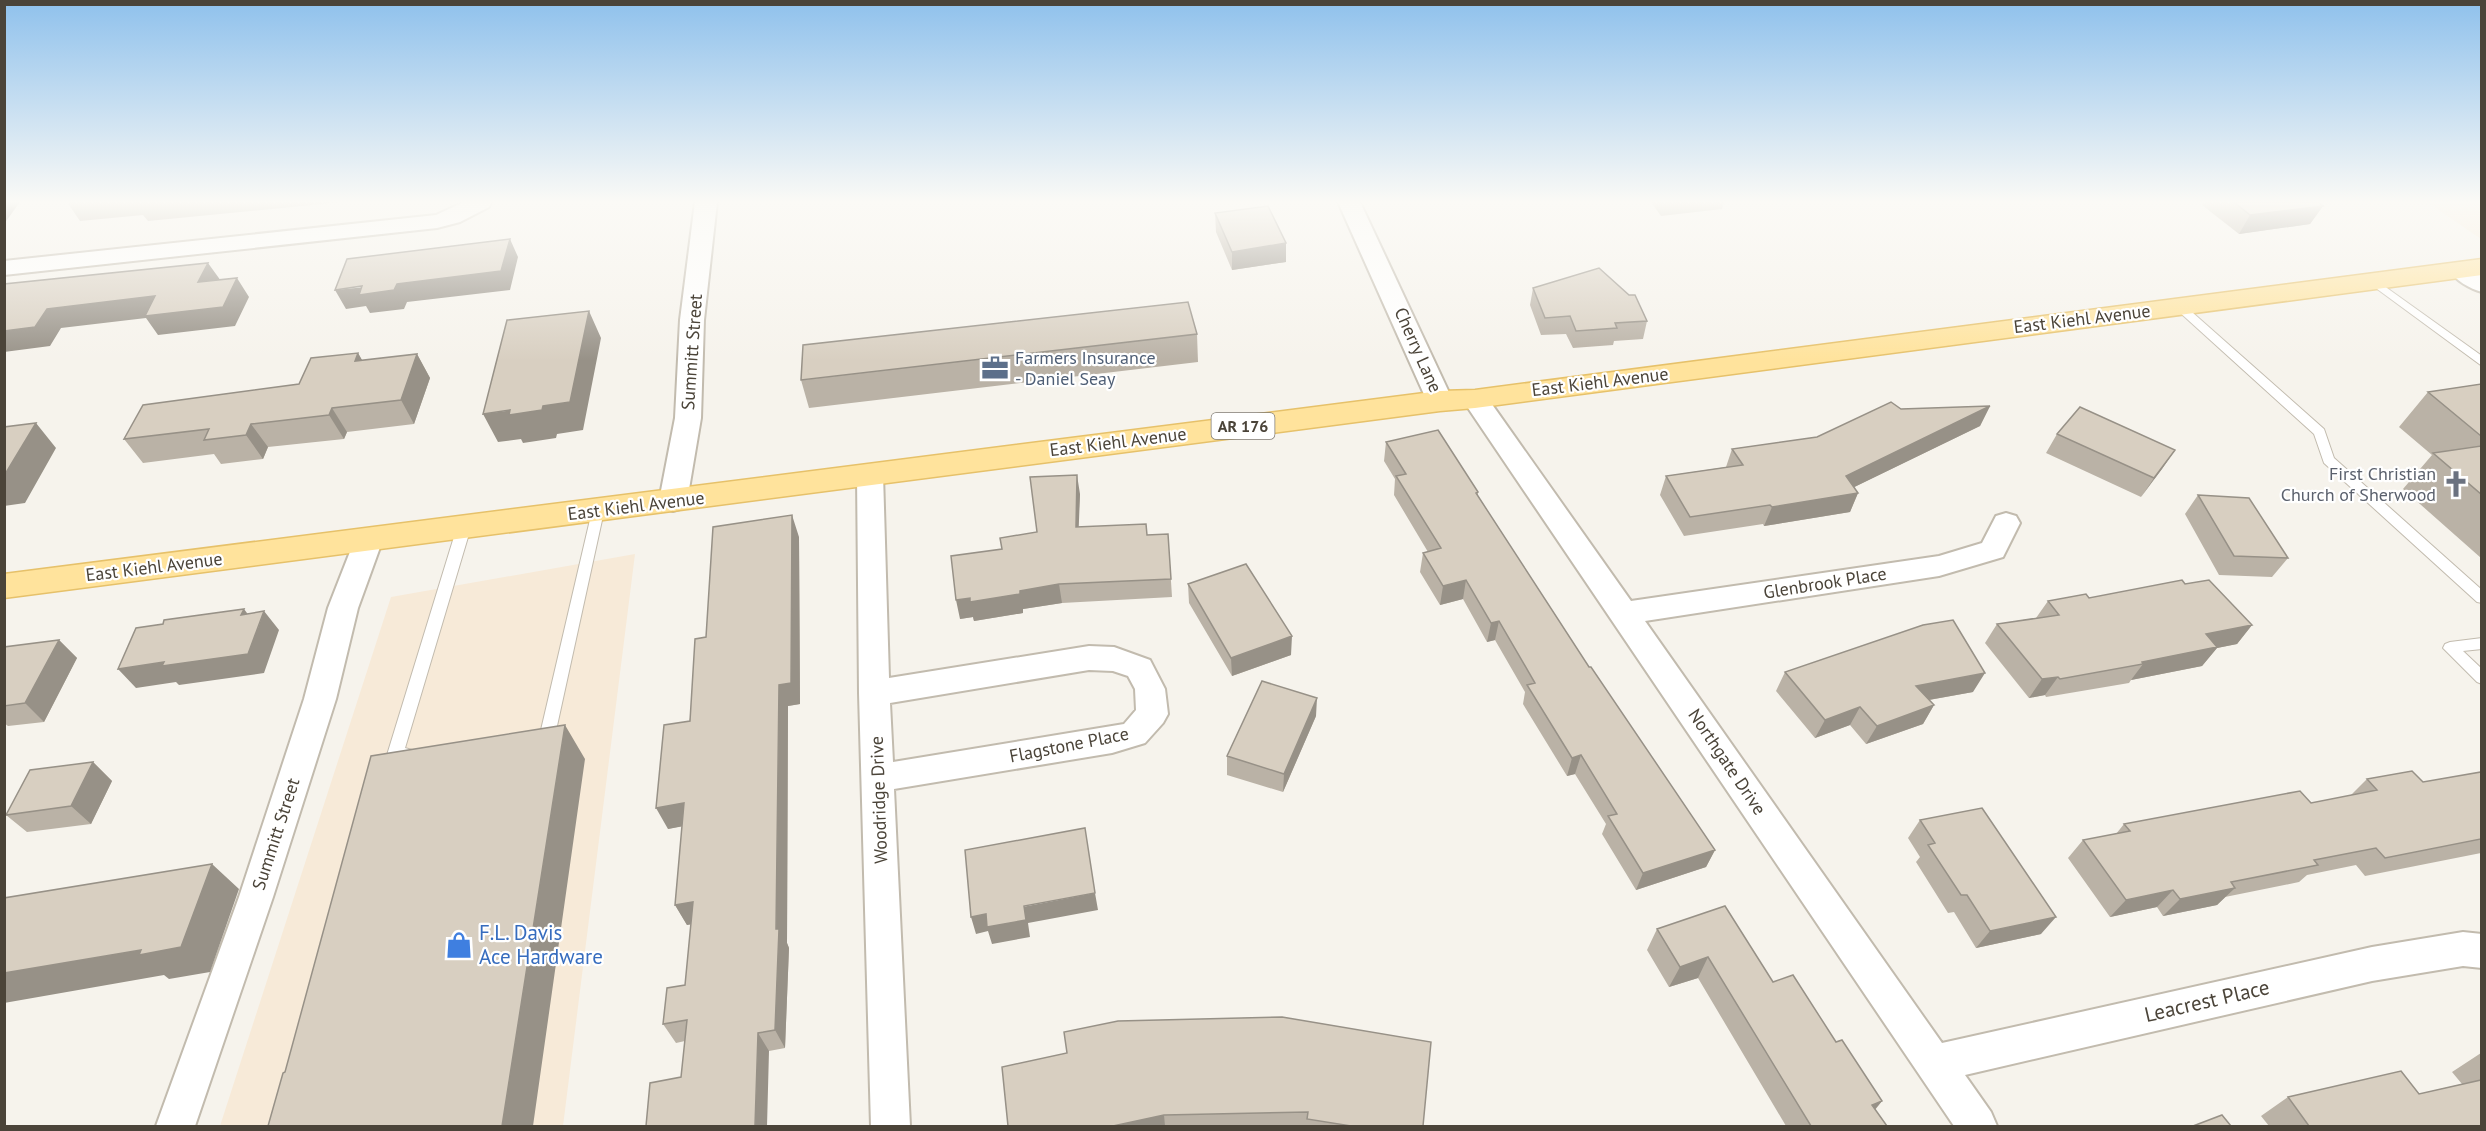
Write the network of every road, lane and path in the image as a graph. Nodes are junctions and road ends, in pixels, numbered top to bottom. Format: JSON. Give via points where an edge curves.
{"nodes":[{"id":1,"x":127,"y":255,"type":"edge"},
{"id":2,"x":700,"y":255,"type":"edge"},
{"id":3,"x":1373,"y":255,"type":"edge"},
{"id":4,"x":4,"y":268,"type":"edge"},
{"id":5,"x":2474,"y":274,"type":"edge"},
{"id":6,"x":2373,"y":281,"type":"junction"},
{"id":7,"x":2180,"y":307,"type":"junction"},
{"id":8,"x":2481,"y":362,"type":"edge"},
{"id":9,"x":1475,"y":399,"type":"junction"},
{"id":10,"x":1440,"y":400,"type":"junction"},
{"id":11,"x":870,"y":474,"type":"junction"},
{"id":12,"x":673,"y":501,"type":"junction"},
{"id":13,"x":598,"y":511,"type":"junction"},
{"id":14,"x":2006,"y":523,"type":"dead end"},
{"id":15,"x":464,"y":527,"type":"junction"},
{"id":16,"x":369,"y":539,"type":"junction"},
{"id":17,"x":4,"y":586,"type":"edge"},
{"id":18,"x":2481,"y":598,"type":"edge"},
{"id":19,"x":1625,"y":614,"type":"junction"},
{"id":20,"x":2481,"y":643,"type":"edge"},
{"id":21,"x":2481,"y":678,"type":"edge"},
{"id":22,"x":874,"y":693,"type":"junction"},
{"id":23,"x":523,"y":738,"type":"edge"},
{"id":24,"x":418,"y":752,"type":"edge"},
{"id":25,"x":878,"y":778,"type":"junction"},
{"id":26,"x":2481,"y":951,"type":"edge"},
{"id":27,"x":1934,"y":1063,"type":"junction"},
{"id":28,"x":175,"y":1126,"type":"edge"},
{"id":29,"x":891,"y":1126,"type":"edge"},
{"id":30,"x":1977,"y":1126,"type":"edge"}],
"edges":[{"from":1,"to":4,"type":"street"},
{"from":2,"to":12,"type":"street","name":"Summitt Street","via":[[692,320],[688,418]]},
{"from":3,"to":10,"type":"street","name":"Cherry Lane"},
{"from":5,"to":6,"type":"main road","name":"East Kiehl Avenue","number":"AR 176"},
{"from":6,"to":7,"type":"main road","name":"East Kiehl Avenue","number":"AR 176"},
{"from":6,"to":8,"type":"lane"},
{"from":7,"to":9,"type":"main road","name":"East Kiehl Avenue","number":"AR 176"},
{"from":7,"to":18,"type":"lane","via":[[2320,432],[2328,460]]},
{"from":9,"to":10,"type":"main road","name":"East Kiehl Avenue","number":"AR 176"},
{"from":9,"to":19,"type":"street","name":"Northgate Drive"},
{"from":10,"to":11,"type":"main road","name":"East Kiehl Avenue","number":"AR 176"},
{"from":11,"to":12,"type":"main road","name":"East Kiehl Avenue","number":"AR 176"},
{"from":11,"to":22,"type":"street","name":"Woodridge Drive"},
{"from":12,"to":13,"type":"main road","name":"East Kiehl Avenue","number":"AR 176"},
{"from":13,"to":15,"type":"main road","name":"East Kiehl Avenue","number":"AR 176"},
{"from":13,"to":23,"type":"lane","via":[[547,735]]},
{"from":14,"to":19,"type":"street","name":"Glenbrook Place","via":[[1993,550],[1939,566]]},
{"from":15,"to":16,"type":"main road","name":"East Kiehl Avenue","number":"AR 176"},
{"from":15,"to":24,"type":"lane","via":[[395,756]]},
{"from":16,"to":17,"type":"main road","name":"East Kiehl Avenue","number":"AR 176"},
{"from":16,"to":28,"type":"street","name":"Summitt Street","via":[[343,608],[320,699],[255,897]]},
{"from":19,"to":27,"type":"street","name":"Northgate Drive"},
{"from":20,"to":21,"type":"lane","via":[[2450,648]]},
{"from":22,"to":25,"type":"street","name":"Woodridge Drive"},
{"from":22,"to":25,"type":"street","name":"Flagstone Place","via":[[1089,658],[1113,659],[1139,668],[1150,689],[1152,714],[1134,734],[1112,740]]},
{"from":25,"to":29,"type":"street","name":"Woodridge Drive"},
{"from":26,"to":27,"type":"street","name":"Leacrest Place","via":[[2463,949],[2372,963]]},
{"from":27,"to":30,"type":"street","name":"Northgate Drive"}]}
